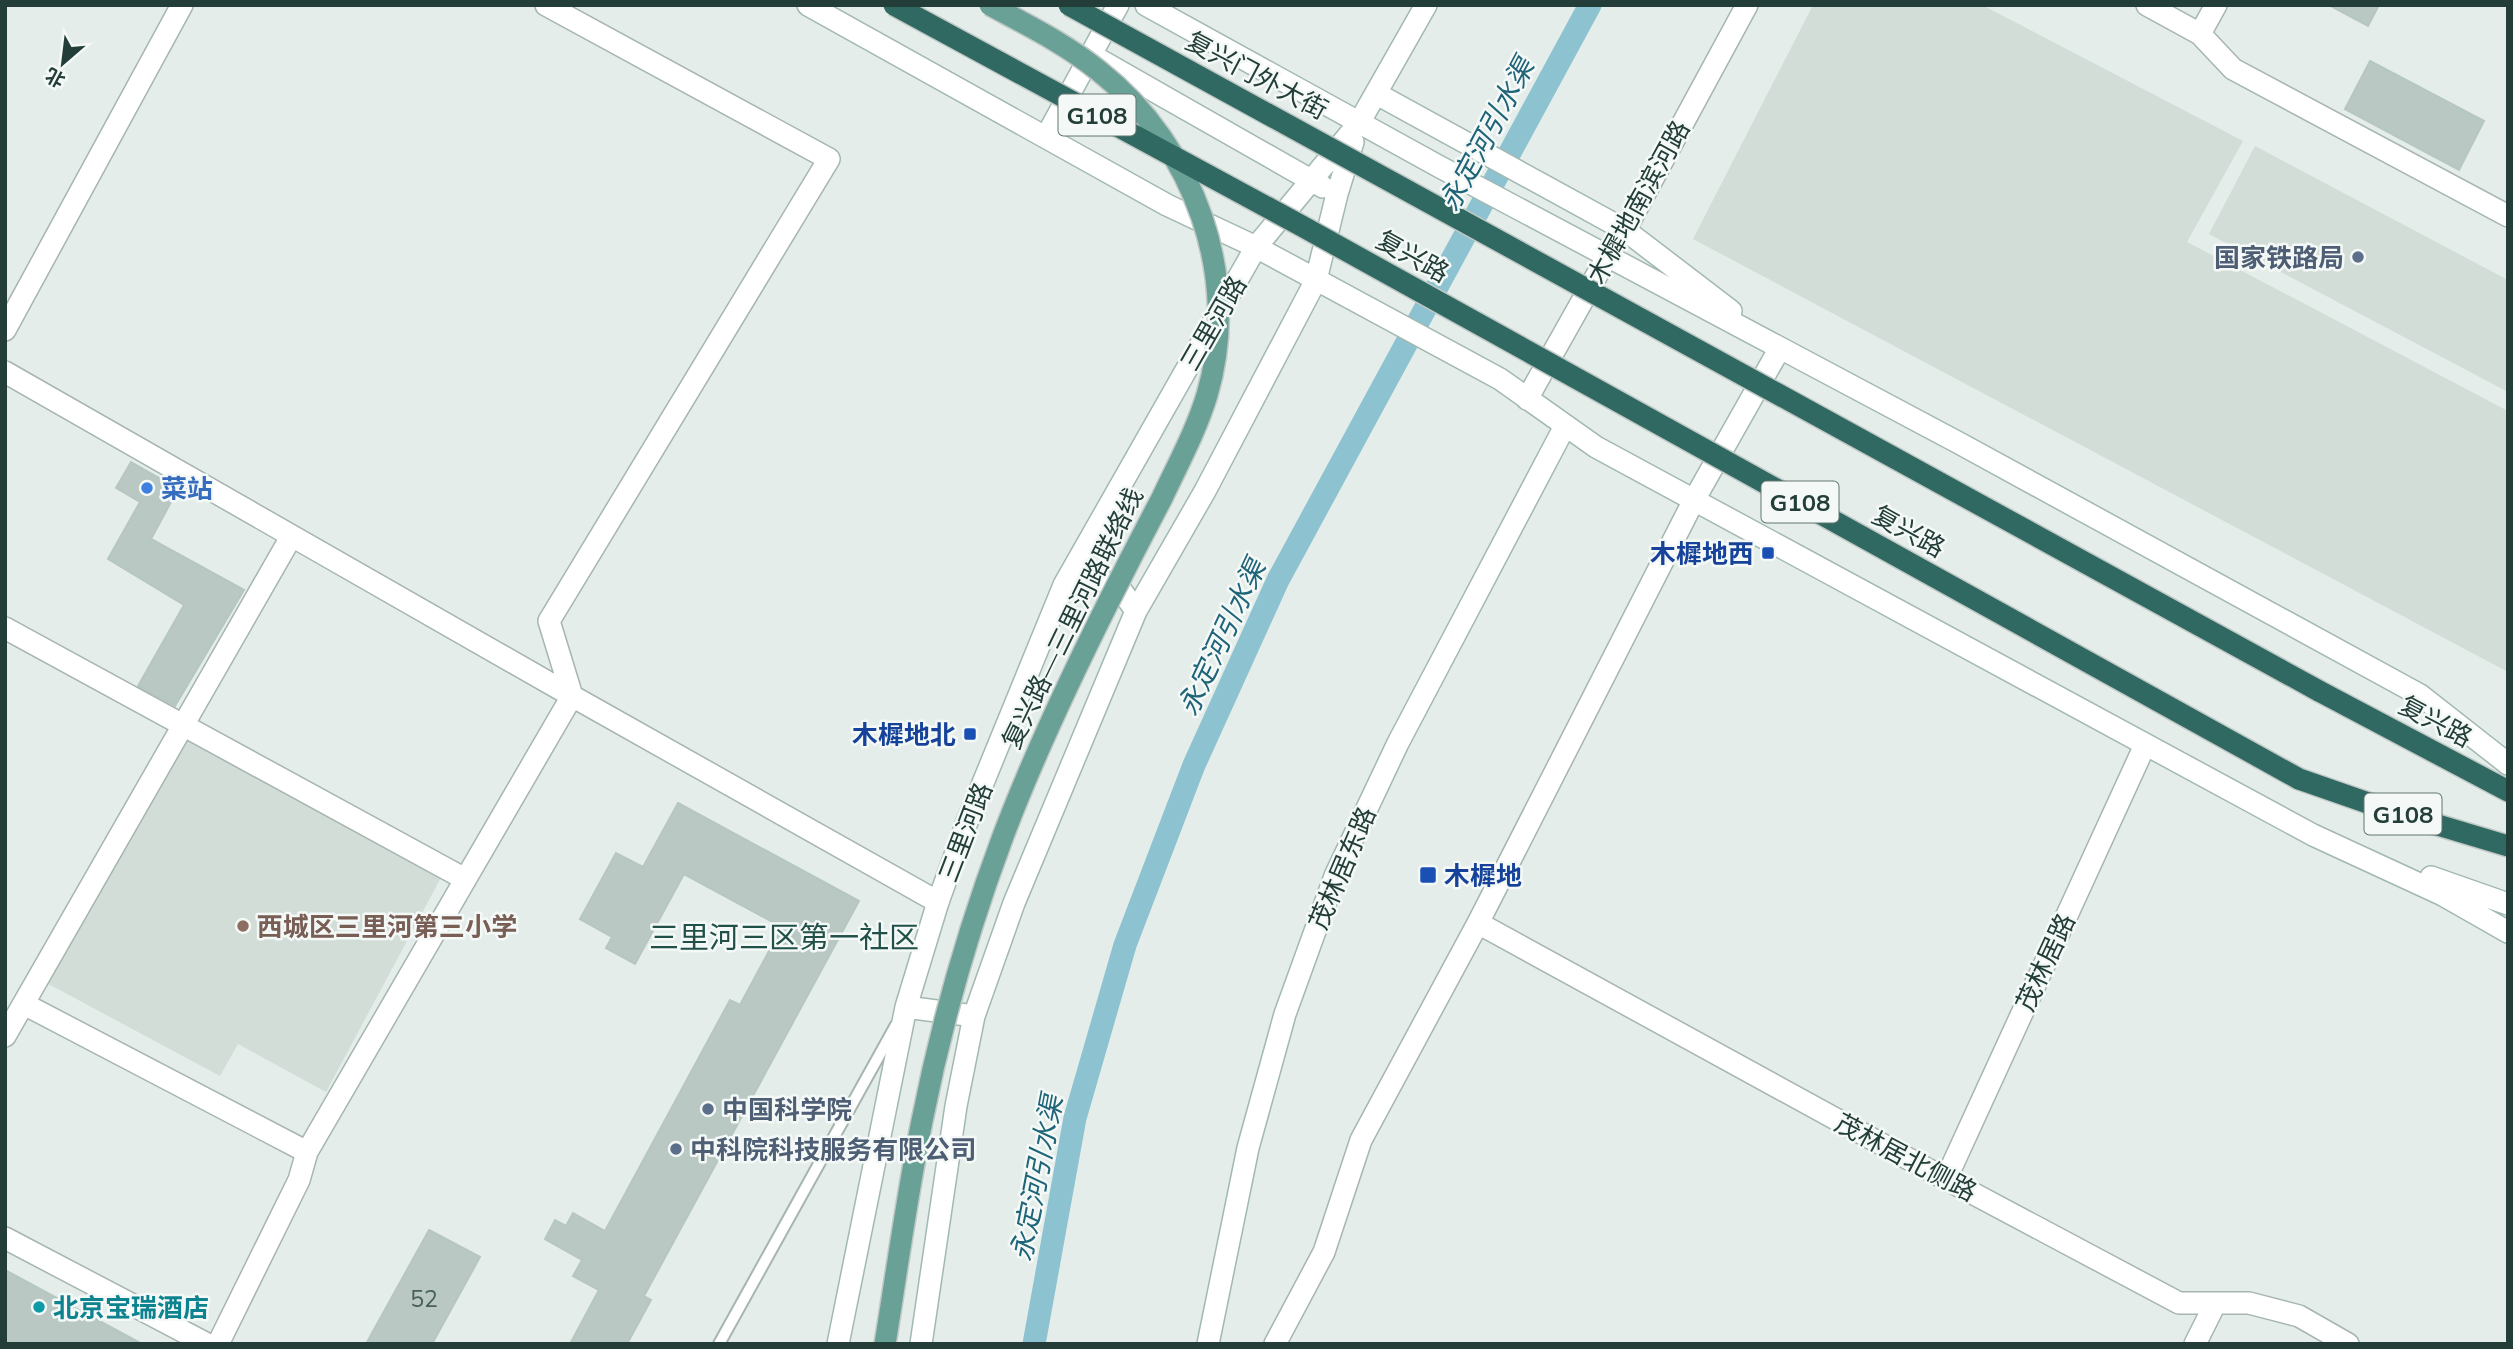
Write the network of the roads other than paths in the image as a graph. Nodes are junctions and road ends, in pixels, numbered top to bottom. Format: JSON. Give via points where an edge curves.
{"nodes":[{"id":1,"x":182,"y":5,"type":"edge"},
{"id":2,"x":546,"y":5,"type":"edge"},
{"id":3,"x":808,"y":5,"type":"edge"},
{"id":4,"x":894,"y":5,"type":"edge"},
{"id":5,"x":990,"y":5,"type":"edge"},
{"id":6,"x":1069,"y":5,"type":"edge"},
{"id":7,"x":1118,"y":5,"type":"edge"},
{"id":8,"x":1146,"y":5,"type":"edge"},
{"id":9,"x":1426,"y":5,"type":"edge"},
{"id":10,"x":1747,"y":5,"type":"edge"},
{"id":11,"x":2147,"y":5,"type":"edge"},
{"id":12,"x":2216,"y":5,"type":"edge"},
{"id":13,"x":2200,"y":34,"type":"junction"},
{"id":14,"x":1091,"y":55,"type":"junction"},
{"id":15,"x":1377,"y":94,"type":"junction"},
{"id":16,"x":1418,"y":116,"type":"junction"},
{"id":17,"x":1359,"y":123,"type":"junction"},
{"id":18,"x":1046,"y":137,"type":"junction"},
{"id":19,"x":1343,"y":154,"type":"joint"},
{"id":20,"x":1311,"y":181,"type":"junction"},
{"id":21,"x":1336,"y":194,"type":"junction"},
{"id":22,"x":2508,"y":216,"type":"edge"},
{"id":23,"x":1625,"y":230,"type":"junction"},
{"id":24,"x":1256,"y":247,"type":"junction"},
{"id":25,"x":1607,"y":257,"type":"junction"},
{"id":26,"x":1316,"y":281,"type":"junction"},
{"id":27,"x":5,"y":330,"type":"edge"},
{"id":28,"x":1780,"y":348,"type":"junction"},
{"id":29,"x":5,"y":372,"type":"edge"},
{"id":30,"x":1527,"y":398,"type":"junction"},
{"id":31,"x":1565,"y":426,"type":"junction"},
{"id":32,"x":1693,"y":500,"type":"junction"},
{"id":33,"x":287,"y":544,"type":"dead end"},
{"id":34,"x":1064,"y":585,"type":"junction"},
{"id":35,"x":1136,"y":611,"type":"junction"},
{"id":36,"x":5,"y":628,"type":"edge"},
{"id":37,"x":572,"y":696,"type":"junction"},
{"id":38,"x":2145,"y":745,"type":"junction"},
{"id":39,"x":2508,"y":764,"type":"edge"},
{"id":40,"x":2508,"y":791,"type":"edge"},
{"id":41,"x":2313,"y":835,"type":"junction"},
{"id":42,"x":2508,"y":846,"type":"edge"},
{"id":43,"x":465,"y":878,"type":"junction"},
{"id":44,"x":2443,"y":895,"type":"junction"},
{"id":45,"x":938,"y":902,"type":"junction"},
{"id":46,"x":2508,"y":904,"type":"edge"},
{"id":47,"x":2508,"y":920,"type":"edge"},
{"id":48,"x":1478,"y":923,"type":"junction"},
{"id":49,"x":2508,"y":932,"type":"edge"},
{"id":50,"x":24,"y":1004,"type":"junction"},
{"id":51,"x":906,"y":1007,"type":"junction"},
{"id":52,"x":974,"y":1016,"type":"junction"},
{"id":53,"x":5,"y":1036,"type":"edge"},
{"id":54,"x":307,"y":1152,"type":"junction"},
{"id":55,"x":1946,"y":1179,"type":"junction"},
{"id":56,"x":5,"y":1238,"type":"edge"},
{"id":57,"x":2215,"y":1304,"type":"junction"},
{"id":58,"x":207,"y":1344,"type":"edge"},
{"id":59,"x":218,"y":1344,"type":"edge"},
{"id":60,"x":719,"y":1344,"type":"edge"},
{"id":61,"x":838,"y":1344,"type":"edge"},
{"id":62,"x":885,"y":1344,"type":"edge"},
{"id":63,"x":921,"y":1344,"type":"edge"},
{"id":64,"x":1208,"y":1344,"type":"edge"},
{"id":65,"x":1275,"y":1344,"type":"edge"},
{"id":66,"x":2195,"y":1344,"type":"edge"},
{"id":67,"x":2348,"y":1344,"type":"edge"}],
"edges":[{"from":1,"to":27,"type":"street"},
{"from":2,"to":37,"type":"street","via":[[829,159],[549,621]]},
{"from":3,"to":18,"type":"street"},
{"from":4,"to":42,"type":"highway","name":"复兴路","number":"G108","bridge":true,"via":[[2299,779]]},
{"from":5,"to":62,"type":"main road","name":"复兴路—三里河路联络线","bridge":true,"via":[[1065,46],[1100,72],[1137,106],[1172,150],[1209,240],[1217,297],[1216,342],[1197,424],[1060,702],[1020,792],[975,919],[942,1028],[921,1124]]},
{"from":6,"to":19,"type":"highway","name":"复兴门外大街","number":"G108","bridge":true},
{"from":7,"to":14,"type":"street"},
{"from":8,"to":17,"type":"street"},
{"from":9,"to":15,"type":"street"},
{"from":10,"to":23,"type":"street","name":"木樨地南滨河路"},
{"from":11,"to":13,"type":"street"},
{"from":12,"to":13,"type":"street"},
{"from":13,"to":22,"type":"street","via":[[2233,69]]},
{"from":14,"to":18,"type":"street"},
{"from":14,"to":20,"type":"street"},
{"from":15,"to":16,"type":"street"},
{"from":15,"to":17,"type":"street"},
{"from":16,"to":17,"type":"street"},
{"from":16,"to":23,"type":"street"},
{"from":17,"to":20,"type":"street","name":"三里河路"},
{"from":17,"to":21,"type":"street"},
{"from":17,"to":25,"type":"street","name":"复兴路"},
{"from":18,"to":24,"type":"street","via":[[1167,205]]},
{"from":19,"to":40,"type":"highway","name":"复兴路","number":"G108","bridge":true},
{"from":20,"to":21,"type":"street"},
{"from":20,"to":24,"type":"street","name":"三里河路"},
{"from":21,"to":26,"type":"street"},
{"from":23,"to":25,"type":"street","name":"木樨地南滨河路"},
{"from":23,"to":28,"type":"street"},
{"from":24,"to":26,"type":"street"},
{"from":24,"to":34,"type":"street","name":"三里河路"},
{"from":25,"to":28,"type":"street","name":"复兴路"},
{"from":25,"to":30,"type":"street","name":"木樨地南滨河路"},
{"from":26,"to":30,"type":"street","via":[[1500,379]]},
{"from":26,"to":35,"type":"street"},
{"from":28,"to":32,"type":"street"},
{"from":28,"to":39,"type":"street","name":"复兴路","via":[[2420,695]]},
{"from":29,"to":37,"type":"street"},
{"from":30,"to":31,"type":"street"},
{"from":31,"to":32,"type":"street"},
{"from":31,"to":64,"type":"street","name":"茂林居东路","via":[[1398,743],[1335,876],[1285,1014],[1248,1148]]},
{"from":32,"to":38,"type":"street"},
{"from":32,"to":48,"type":"street"},
{"from":33,"to":50,"type":"street"},
{"from":34,"to":35,"type":"street","via":[[1093,576],[1121,590]]},
{"from":34,"to":45,"type":"street","name":"三里河路"},
{"from":35,"to":52,"type":"street","via":[[1014,903]]},
{"from":36,"to":43,"type":"street"},
{"from":37,"to":43,"type":"street"},
{"from":37,"to":45,"type":"street"},
{"from":38,"to":41,"type":"street"},
{"from":38,"to":55,"type":"street","name":"茂林居路"},
{"from":41,"to":44,"type":"street"},
{"from":41,"to":46,"type":"street"},
{"from":43,"to":54,"type":"street"},
{"from":44,"to":47,"type":"street"},
{"from":44,"to":49,"type":"street"},
{"from":45,"to":51,"type":"street","name":"三里河路"},
{"from":48,"to":55,"type":"street","name":"茂林居北侧路"},
{"from":48,"to":65,"type":"street","via":[[1361,1140],[1324,1252]]},
{"from":50,"to":53,"type":"street"},
{"from":50,"to":54,"type":"street"},
{"from":51,"to":52,"type":"street"},
{"from":51,"to":60,"type":"lane"},
{"from":51,"to":61,"type":"street","name":"三里河路"},
{"from":52,"to":63,"type":"street"},
{"from":54,"to":59,"type":"street","via":[[299,1180]]},
{"from":55,"to":57,"type":"street","name":"茂林居北侧路","via":[[2179,1303]]},
{"from":56,"to":58,"type":"street"},
{"from":57,"to":66,"type":"street"},
{"from":57,"to":67,"type":"street","name":"茂林居北侧路","via":[[2249,1303],[2299,1316]]}]}
